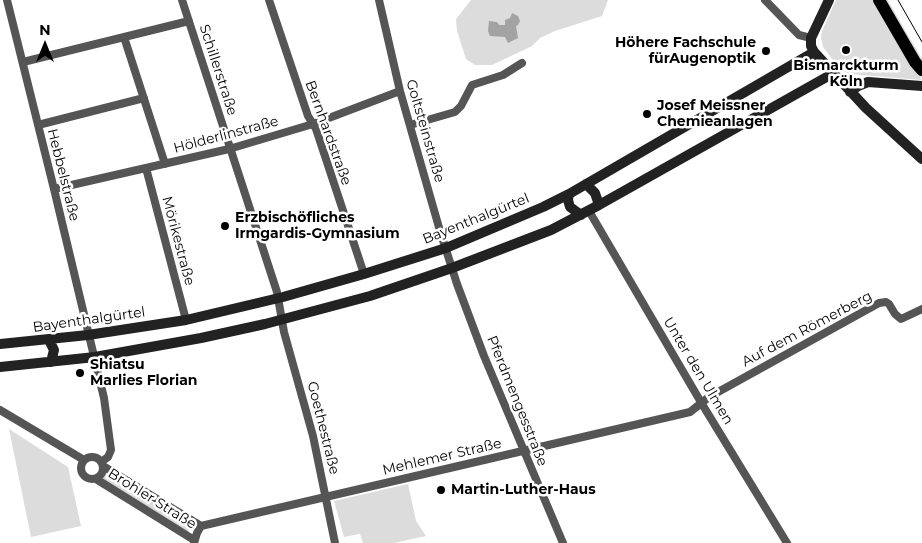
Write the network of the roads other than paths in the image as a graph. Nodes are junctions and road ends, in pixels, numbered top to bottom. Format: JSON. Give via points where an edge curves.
{"nodes":[{"id":1,"x":6,"y":0,"type":"edge"},
{"id":2,"x":182,"y":0,"type":"edge"},
{"id":3,"x":269,"y":0,"type":"edge"},
{"id":4,"x":379,"y":0,"type":"edge"},
{"id":5,"x":765,"y":0,"type":"edge"},
{"id":6,"x":829,"y":0,"type":"edge"},
{"id":7,"x":879,"y":0,"type":"edge"},
{"id":8,"x":888,"y":0,"type":"edge"},
{"id":9,"x":891,"y":14,"type":"junction"},
{"id":10,"x":189,"y":22,"type":"junction"},
{"id":11,"x":124,"y":37,"type":"junction"},
{"id":12,"x":811,"y":38,"type":"junction"},
{"id":13,"x":814,"y":52,"type":"junction"},
{"id":14,"x":922,"y":58,"type":"edge"},
{"id":15,"x":23,"y":62,"type":"junction"},
{"id":16,"x":522,"y":63,"type":"dead end"},
{"id":17,"x":922,"y":70,"type":"edge"},
{"id":18,"x":832,"y":74,"type":"junction"},
{"id":19,"x":922,"y":86,"type":"edge"},
{"id":20,"x":400,"y":91,"type":"junction"},
{"id":21,"x":850,"y":92,"type":"junction"},
{"id":22,"x":144,"y":98,"type":"junction"},
{"id":23,"x":313,"y":124,"type":"junction"},
{"id":24,"x":38,"y":125,"type":"junction"},
{"id":25,"x":410,"y":125,"type":"junction"},
{"id":26,"x":229,"y":149,"type":"junction"},
{"id":27,"x":922,"y":159,"type":"edge"},
{"id":28,"x":165,"y":164,"type":"junction"},
{"id":29,"x":146,"y":168,"type":"junction"},
{"id":30,"x":586,"y":184,"type":"junction"},
{"id":31,"x":54,"y":190,"type":"junction"},
{"id":32,"x":569,"y":194,"type":"junction"},
{"id":33,"x":599,"y":205,"type":"junction"},
{"id":34,"x":585,"y":213,"type":"junction"},
{"id":35,"x":446,"y":248,"type":"junction"},
{"id":36,"x":452,"y":268,"type":"junction"},
{"id":37,"x":364,"y":274,"type":"junction"},
{"id":38,"x":278,"y":298,"type":"junction"},
{"id":39,"x":922,"y":309,"type":"edge"},
{"id":40,"x":186,"y":320,"type":"junction"},
{"id":41,"x":282,"y":320,"type":"junction"},
{"id":42,"x":88,"y":335,"type":"junction"},
{"id":43,"x":49,"y":340,"type":"junction"},
{"id":44,"x":0,"y":344,"type":"edge"},
{"id":45,"x":95,"y":356,"type":"junction"},
{"id":46,"x":52,"y":362,"type":"junction"},
{"id":47,"x":0,"y":367,"type":"edge"},
{"id":48,"x":702,"y":404,"type":"junction"},
{"id":49,"x":0,"y":410,"type":"edge"},
{"id":50,"x":524,"y":450,"type":"junction"},
{"id":51,"x":84,"y":460,"type":"junction"},
{"id":52,"x":102,"y":464,"type":"junction"},
{"id":53,"x":96,"y":479,"type":"junction"},
{"id":54,"x":326,"y":497,"type":"junction"},
{"id":55,"x":201,"y":526,"type":"junction"},
{"id":56,"x":194,"y":542,"type":"edge"},
{"id":57,"x":335,"y":543,"type":"edge"},
{"id":58,"x":562,"y":543,"type":"edge"},
{"id":59,"x":787,"y":543,"type":"edge"}],
"edges":[{"from":1,"to":15,"type":"street","name":"Hebbelstraße"},
{"from":2,"to":10,"type":"street","name":"Schillerstraße"},
{"from":3,"to":23,"type":"street","name":"Bernhardstraße"},
{"from":4,"to":20,"type":"street","name":"Goltsteinstraße"},
{"from":5,"to":12,"type":"street","via":[[799,35]]},
{"from":6,"to":12,"type":"main road"},
{"from":7,"to":9,"type":"main road"},
{"from":8,"to":9,"type":"main road"},
{"from":9,"to":14,"type":"main road"},
{"from":9,"to":17,"type":"main road"},
{"from":10,"to":11,"type":"street"},
{"from":10,"to":26,"type":"street","name":"Schillerstraße"},
{"from":11,"to":15,"type":"street"},
{"from":11,"to":22,"type":"street"},
{"from":12,"to":13,"type":"main road"},
{"from":13,"to":18,"type":"main road"},
{"from":13,"to":30,"type":"main road","name":"Bayenthalgürtel"},
{"from":15,"to":24,"type":"street","name":"Hebbelstraße"},
{"from":16,"to":25,"type":"street","via":[[503,75],[472,85],[455,112]]},
{"from":18,"to":21,"type":"main road"},
{"from":18,"to":33,"type":"main road"},
{"from":19,"to":21,"type":"main road","via":[[868,82]]},
{"from":20,"to":23,"type":"street","name":"Hölderlinstraße"},
{"from":20,"to":25,"type":"street","name":"Goltsteinstraße"},
{"from":21,"to":27,"type":"main road"},
{"from":22,"to":24,"type":"street"},
{"from":22,"to":28,"type":"street"},
{"from":23,"to":26,"type":"street","name":"Hölderlinstraße"},
{"from":23,"to":37,"type":"street","name":"Bernhardstraße"},
{"from":24,"to":31,"type":"street","name":"Hebbelstraße"},
{"from":25,"to":35,"type":"street","name":"Goltsteinstraße"},
{"from":26,"to":28,"type":"street","name":"Hölderlinstraße"},
{"from":26,"to":38,"type":"street","name":"Schillerstraße"},
{"from":28,"to":29,"type":"street","name":"Hölderlinstraße"},
{"from":29,"to":31,"type":"street","name":"Hölderlinstraße"},
{"from":29,"to":40,"type":"street","name":"Mörikestraße"},
{"from":30,"to":32,"type":"main road","name":"Bayenthalgürtel"},
{"from":30,"to":33,"type":"main road","via":[[595,193]]},
{"from":31,"to":42,"type":"street","name":"Hebbelstraße"},
{"from":32,"to":34,"type":"main road","via":[[570,207],[575,212]]},
{"from":32,"to":35,"type":"main road","name":"Bayenthalgürtel"},
{"from":33,"to":34,"type":"main road"},
{"from":34,"to":36,"type":"main road","via":[[551,230]]},
{"from":34,"to":48,"type":"street","name":"Unter den Ulmen"},
{"from":35,"to":36,"type":"street","name":"Goltsteinstraße"},
{"from":35,"to":37,"type":"main road","name":"Bayenthalgürtel"},
{"from":36,"to":41,"type":"main road","via":[[370,296]]},
{"from":36,"to":50,"type":"street","name":"Pferdmengesstraße","via":[[484,356]]},
{"from":37,"to":38,"type":"main road","name":"Bayenthalgürtel"},
{"from":38,"to":40,"type":"main road","name":"Bayenthalgürtel"},
{"from":38,"to":41,"type":"street","name":"Schillerstraße"},
{"from":39,"to":48,"type":"street","name":"Auf dem Römerberg","via":[[901,319],[889,304],[879,303],[745,376]]},
{"from":40,"to":42,"type":"main road","name":"Bayenthalgürtel"},
{"from":41,"to":45,"type":"main road"},
{"from":41,"to":54,"type":"street","name":"Goethestraße"},
{"from":42,"to":43,"type":"main road","name":"Bayenthalgürtel"},
{"from":42,"to":45,"type":"street","name":"Hebbelstraße"},
{"from":43,"to":44,"type":"main road","name":"Bayenthalgürtel"},
{"from":43,"to":46,"type":"main road","via":[[54,350]]},
{"from":45,"to":46,"type":"main road"},
{"from":45,"to":52,"type":"street","name":"Hebbelstraße","via":[[111,450]]},
{"from":46,"to":47,"type":"main road"},
{"from":48,"to":50,"type":"street","name":"Mehlemer Straße","via":[[690,412]]},
{"from":48,"to":59,"type":"street","name":"Unter den Ulmen"},
{"from":49,"to":51,"type":"street"},
{"from":50,"to":54,"type":"street","name":"Mehlemer Straße"},
{"from":50,"to":58,"type":"street","name":"Pferdmengesstraße"},
{"from":51,"to":52,"type":"street","via":[[93,457]]},
{"from":51,"to":53,"type":"street","via":[[81,465],[84,476]]},
{"from":52,"to":53,"type":"street","via":[[102,474]]},
{"from":52,"to":55,"type":"street","name":"Brohler Straße"},
{"from":53,"to":56,"type":"street","name":"Brohler Straße"},
{"from":54,"to":55,"type":"street","name":"Mehlemer Straße"},
{"from":54,"to":57,"type":"street","name":"Goethestraße"},
{"from":55,"to":56,"type":"street"}]}
